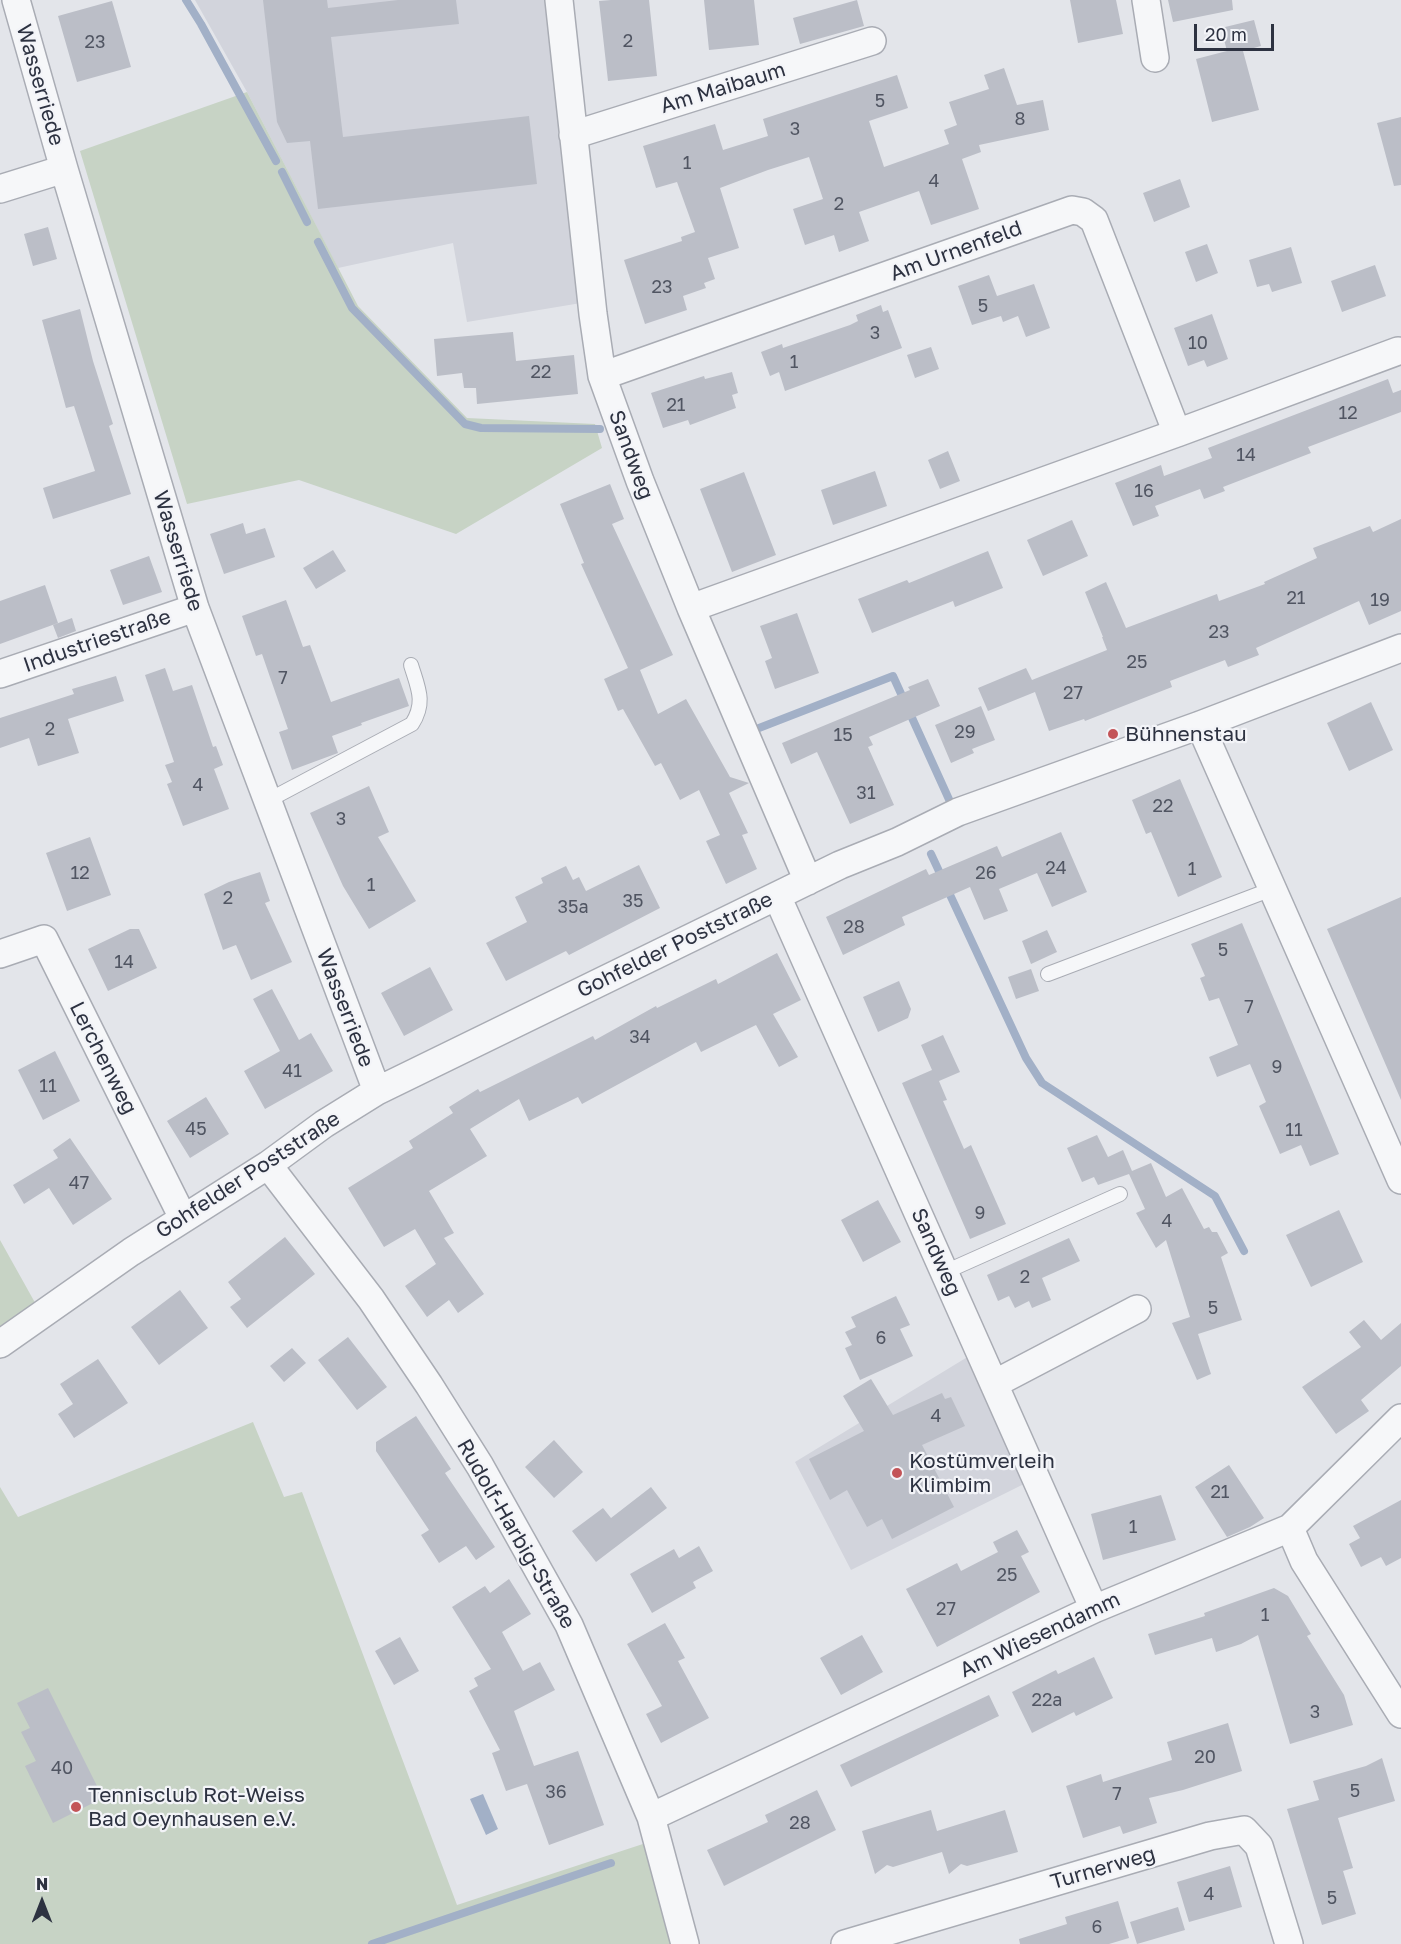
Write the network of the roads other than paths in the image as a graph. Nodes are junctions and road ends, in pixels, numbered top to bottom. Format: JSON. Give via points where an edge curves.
{"nodes":[{"id":1,"x":16,"y":0,"type":"edge"},
{"id":2,"x":559,"y":0,"type":"edge"},
{"id":3,"x":1146,"y":0,"type":"edge"},
{"id":4,"x":872,"y":41,"type":"dead end"},
{"id":5,"x":1155,"y":58,"type":"dead end"},
{"id":6,"x":573,"y":135,"type":"junction"},
{"id":7,"x":64,"y":169,"type":"junction"},
{"id":8,"x":0,"y":189,"type":"edge"},
{"id":9,"x":1398,"y":351,"type":"dead end"},
{"id":10,"x":602,"y":376,"type":"junction"},
{"id":11,"x":1177,"y":433,"type":"junction"},
{"id":12,"x":691,"y":608,"type":"junction"},
{"id":13,"x":195,"y":609,"type":"junction"},
{"id":14,"x":1401,"y":648,"type":"edge"},
{"id":15,"x":411,"y":665,"type":"dead end"},
{"id":16,"x":0,"y":674,"type":"edge"},
{"id":17,"x":1200,"y":725,"type":"junction"},
{"id":18,"x":267,"y":801,"type":"junction"},
{"id":19,"x":808,"y":881,"type":"junction"},
{"id":20,"x":1272,"y":888,"type":"junction"},
{"id":21,"x":777,"y":896,"type":"junction"},
{"id":22,"x":0,"y":954,"type":"edge"},
{"id":23,"x":1048,"y":974,"type":"dead end"},
{"id":24,"x":376,"y":1091,"type":"junction"},
{"id":25,"x":268,"y":1165,"type":"junction"},
{"id":26,"x":1401,"y":1180,"type":"edge"},
{"id":27,"x":1120,"y":1194,"type":"dead end"},
{"id":28,"x":183,"y":1218,"type":"junction"},
{"id":29,"x":945,"y":1272,"type":"junction"},
{"id":30,"x":1137,"y":1309,"type":"dead end"},
{"id":31,"x":0,"y":1344,"type":"edge"},
{"id":32,"x":994,"y":1384,"type":"junction"},
{"id":33,"x":1401,"y":1418,"type":"edge"},
{"id":34,"x":1290,"y":1528,"type":"junction"},
{"id":35,"x":1094,"y":1609,"type":"junction"},
{"id":36,"x":1401,"y":1714,"type":"edge"},
{"id":37,"x":651,"y":1817,"type":"junction"},
{"id":38,"x":685,"y":1944,"type":"edge"},
{"id":39,"x":845,"y":1944,"type":"edge"},
{"id":40,"x":1289,"y":1944,"type":"edge"}],
"edges":[{"from":1,"to":7,"type":"street","name":"Wasserriede"},
{"from":2,"to":6,"type":"street","name":"Sandweg"},
{"from":3,"to":5,"type":"street"},
{"from":4,"to":6,"type":"street","name":"Am Maibaum"},
{"from":6,"to":10,"type":"street","name":"Sandweg"},
{"from":7,"to":8,"type":"street"},
{"from":7,"to":13,"type":"street","name":"Wasserriede"},
{"from":9,"to":11,"type":"street"},
{"from":10,"to":11,"type":"street","name":"Am Urnenfeld","via":[[1072,210],[1094,220]]},
{"from":10,"to":12,"type":"street","name":"Sandweg","via":[[639,481]]},
{"from":11,"to":12,"type":"street"},
{"from":12,"to":19,"type":"street","name":"Sandweg"},
{"from":13,"to":16,"type":"street","name":"Industriestraße"},
{"from":13,"to":18,"type":"street","name":"Wasserriede"},
{"from":14,"to":17,"type":"street","name":"Gohfelder Poststraße"},
{"from":15,"to":18,"type":"lane","via":[[421,697],[419,712],[411,724]]},
{"from":17,"to":19,"type":"street","name":"Gohfelder Poststraße","via":[[958,812]]},
{"from":17,"to":20,"type":"street"},
{"from":18,"to":24,"type":"street","name":"Wasserriede"},
{"from":19,"to":21,"type":"street","name":"Gohfelder Poststraße"},
{"from":20,"to":23,"type":"lane"},
{"from":20,"to":26,"type":"street"},
{"from":21,"to":24,"type":"street","name":"Gohfelder Poststraße"},
{"from":21,"to":29,"type":"street","name":"Sandweg"},
{"from":22,"to":28,"type":"street","name":"Lerchenweg","via":[[44,939]]},
{"from":24,"to":25,"type":"street","name":"Gohfelder Poststraße"},
{"from":25,"to":28,"type":"street","name":"Gohfelder Poststraße"},
{"from":25,"to":37,"type":"street","name":"Rudolf-Harbig-Straße","via":[[371,1299],[480,1466],[569,1625]]},
{"from":27,"to":29,"type":"lane"},
{"from":28,"to":31,"type":"street","name":"Gohfelder Poststraße"},
{"from":29,"to":32,"type":"street","name":"Sandweg"},
{"from":30,"to":32,"type":"street"},
{"from":32,"to":35,"type":"street","name":"Sandweg"},
{"from":33,"to":34,"type":"street","name":"Am Wiesendamm"},
{"from":34,"to":35,"type":"street","name":"Am Wiesendamm"},
{"from":34,"to":36,"type":"street","via":[[1304,1561]]},
{"from":35,"to":37,"type":"street","name":"Am Wiesendamm"},
{"from":37,"to":38,"type":"street","name":"Rudolf-Harbig-Straße"},
{"from":39,"to":40,"type":"street","name":"Turnerweg","via":[[1210,1836],[1244,1830],[1259,1846]]}]}
